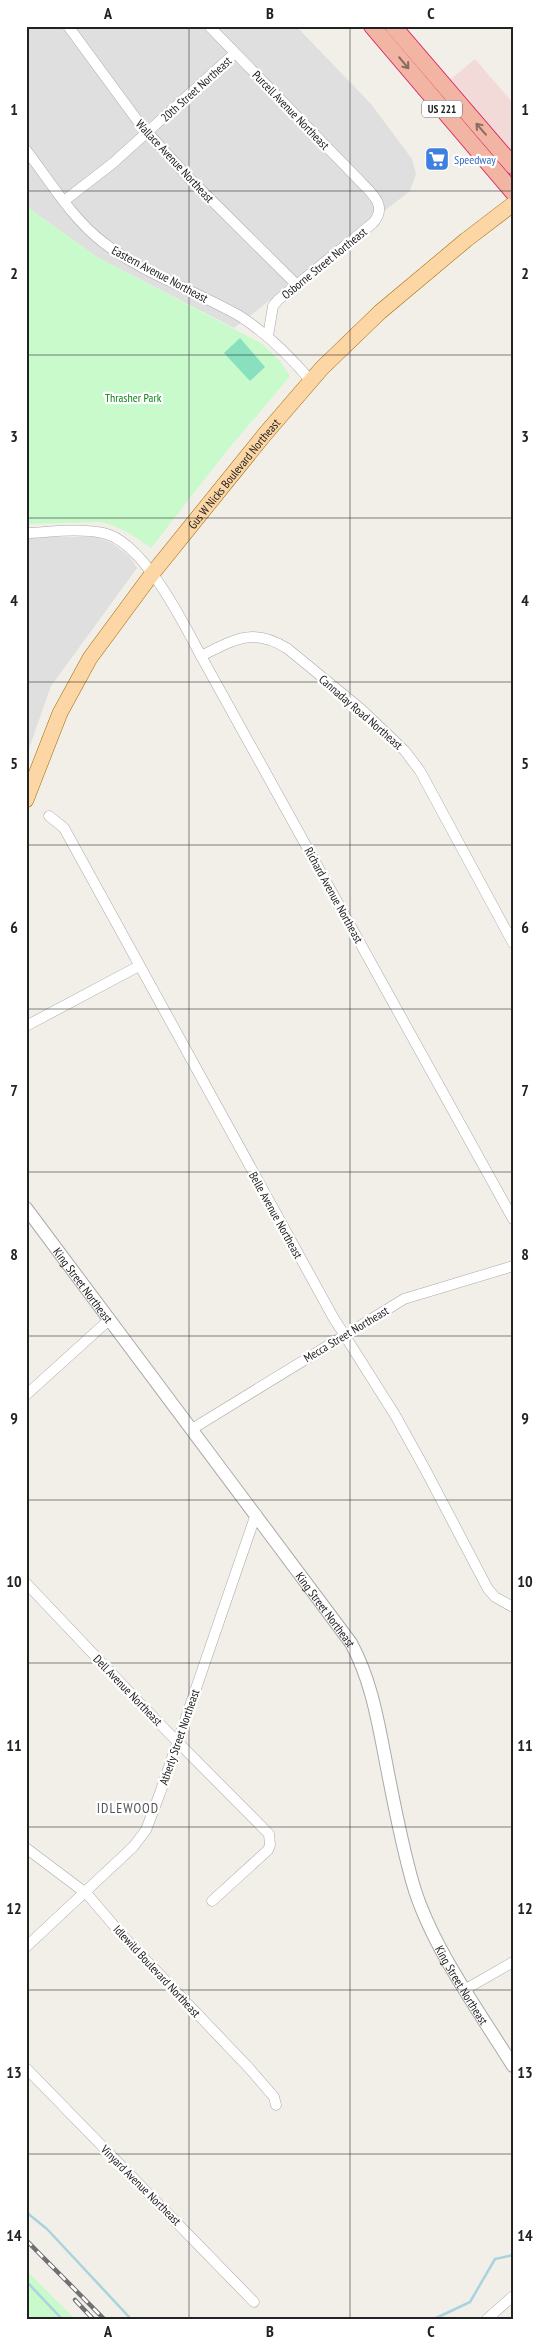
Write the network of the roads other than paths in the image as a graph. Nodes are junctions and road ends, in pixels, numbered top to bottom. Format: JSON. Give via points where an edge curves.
{"nodes":[{"id":1,"x":68,"y":26,"type":"edge"},
{"id":2,"x":209,"y":26,"type":"edge"},
{"id":3,"x":393,"y":26,"type":"edge"},
{"id":4,"x":377,"y":28,"type":"edge"},
{"id":5,"x":235,"y":53,"type":"junction"},
{"id":6,"x":147,"y":133,"type":"junction"},
{"id":7,"x":26,"y":150,"type":"edge"},
{"id":8,"x":513,"y":166,"type":"edge"},
{"id":9,"x":513,"y":192,"type":"edge"},
{"id":10,"x":373,"y":194,"type":"joint"},
{"id":11,"x":64,"y":201,"type":"junction"},
{"id":12,"x":513,"y":204,"type":"edge"},
{"id":13,"x":296,"y":284,"type":"junction"},
{"id":14,"x":268,"y":336,"type":"junction"},
{"id":15,"x":311,"y":381,"type":"junction"},
{"id":16,"x":26,"y":533,"type":"edge"},
{"id":17,"x":152,"y":574,"type":"junction"},
{"id":18,"x":201,"y":656,"type":"junction"},
{"id":19,"x":26,"y":800,"type":"edge"},
{"id":20,"x":49,"y":816,"type":"dead end"},
{"id":21,"x":513,"y":943,"type":"edge"},
{"id":22,"x":139,"y":966,"type":"junction"},
{"id":23,"x":26,"y":1026,"type":"edge"},
{"id":24,"x":26,"y":1208,"type":"edge"},
{"id":25,"x":513,"y":1219,"type":"edge"},
{"id":26,"x":513,"y":1266,"type":"edge"},
{"id":27,"x":110,"y":1319,"type":"junction"},
{"id":28,"x":344,"y":1336,"type":"junction"},
{"id":29,"x":26,"y":1395,"type":"edge"},
{"id":30,"x":192,"y":1429,"type":"junction"},
{"id":31,"x":256,"y":1514,"type":"junction"},
{"id":32,"x":26,"y":1583,"type":"edge"},
{"id":33,"x":513,"y":1607,"type":"edge"},
{"id":34,"x":178,"y":1741,"type":"junction"},
{"id":35,"x":26,"y":1848,"type":"edge"},
{"id":36,"x":84,"y":1892,"type":"junction"},
{"id":37,"x":212,"y":1901,"type":"dead end"},
{"id":38,"x":26,"y":1947,"type":"edge"},
{"id":39,"x":513,"y":1962,"type":"edge"},
{"id":40,"x":466,"y":1989,"type":"junction"},
{"id":41,"x":513,"y":2066,"type":"edge"},
{"id":42,"x":26,"y":2068,"type":"edge"},
{"id":43,"x":276,"y":2105,"type":"dead end"},
{"id":44,"x":513,"y":2296,"type":"edge"},
{"id":45,"x":254,"y":2302,"type":"dead end"},
{"id":46,"x":487,"y":2319,"type":"edge"}],
"edges":[{"from":1,"to":6,"type":"street","name":"Wallace Avenue Northeast"},
{"from":2,"to":5,"type":"street","name":"Purcell Avenue Northeast"},
{"from":8,"to":3,"type":"highway","number":"US 221","one_way":true},
{"from":4,"to":9,"type":"highway","number":"US 221","one_way":true},
{"from":5,"to":6,"type":"street","name":"20th Street Northeast"},
{"from":5,"to":10,"type":"street","name":"Purcell Avenue Northeast"},
{"from":6,"to":11,"type":"street","name":"20th Street Northeast"},
{"from":6,"to":13,"type":"street","name":"Wallace Avenue Northeast"},
{"from":7,"to":11,"type":"street","name":"Eastern Avenue Northeast"},
{"from":10,"to":13,"type":"street","name":"Osborne Street Northeast","via":[[381,206],[378,218]]},
{"from":11,"to":14,"type":"street","name":"Eastern Avenue Northeast","via":[[88,230],[115,251],[237,315]]},
{"from":12,"to":15,"type":"main road","name":"Gus W Nicks Boulevard Northeast","via":[[410,286],[350,340]]},
{"from":13,"to":14,"type":"street","name":"Osborne Street Northeast","via":[[273,306]]},
{"from":14,"to":15,"type":"street","name":"Eastern Avenue Northeast"},
{"from":15,"to":17,"type":"main road","name":"Gus W Nicks Boulevard Northeast"},
{"from":16,"to":17,"type":"street","name":"Richard Avenue Northeast","via":[[104,533],[126,546]]},
{"from":17,"to":18,"type":"street","name":"Richard Avenue Northeast"},
{"from":17,"to":19,"type":"main road","name":"Gus W Nicks Boulevard Northeast","via":[[104,636],[73,687],[45,747]]},
{"from":18,"to":21,"type":"street","name":"Cannaday Road Northeast","via":[[244,637],[274,641],[288,649],[392,736],[420,772]]},
{"from":18,"to":25,"type":"street","name":"Richard Avenue Northeast"},
{"from":20,"to":22,"type":"street","name":"Belle Avenue Northeast","via":[[64,828]]},
{"from":22,"to":23,"type":"street"},
{"from":22,"to":28,"type":"street","name":"Belle Avenue Northeast"},
{"from":24,"to":27,"type":"street","name":"King Street Northeast"},
{"from":26,"to":28,"type":"street","name":"Mecca Street Northeast","via":[[416,1294]]},
{"from":27,"to":29,"type":"street"},
{"from":27,"to":30,"type":"street","name":"King Street Northeast"},
{"from":28,"to":30,"type":"street","name":"Mecca Street Northeast"},
{"from":28,"to":33,"type":"street","name":"Belle Avenue Northeast","via":[[417,1455],[488,1589]]},
{"from":30,"to":31,"type":"street","name":"King Street Northeast"},
{"from":31,"to":34,"type":"street","name":"Atherly Street Northeast"},
{"from":31,"to":40,"type":"street","name":"King Street Northeast","via":[[360,1659],[374,1700],[414,1888],[437,1939]]},
{"from":32,"to":34,"type":"street","name":"Dell Avenue Northeast"},
{"from":34,"to":36,"type":"street","name":"Atherly Street Northeast","via":[[146,1830],[133,1847]]},
{"from":34,"to":37,"type":"street","name":"Dell Avenue Northeast","via":[[269,1834],[268,1850]]},
{"from":35,"to":36,"type":"street","name":"Idlewild Boulevard Northeast"},
{"from":36,"to":38,"type":"street","name":"Atherly Street Northeast"},
{"from":36,"to":43,"type":"street","name":"Idlewild Boulevard Northeast","via":[[250,2068],[274,2097]]},
{"from":39,"to":40,"type":"street"},
{"from":40,"to":41,"type":"street","name":"King Street Northeast"},
{"from":42,"to":45,"type":"street","name":"Vinyard Avenue Northeast"},
{"from":44,"to":46,"type":"street"}]}
